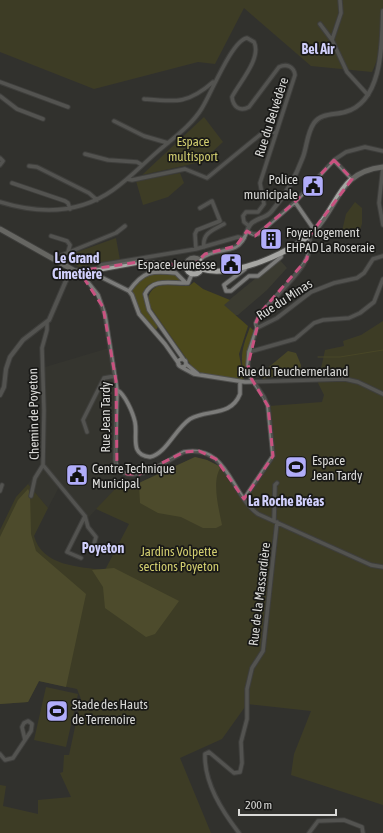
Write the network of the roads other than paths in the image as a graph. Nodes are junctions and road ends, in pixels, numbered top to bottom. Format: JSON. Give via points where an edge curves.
{"nodes":[{"id":1,"x":340,"y":0,"type":"edge"},
{"id":2,"x":383,"y":11,"type":"edge"},
{"id":3,"x":320,"y":24,"type":"dead end"},
{"id":4,"x":332,"y":40,"type":"junction"},
{"id":5,"x":214,"y":81,"type":"junction"},
{"id":6,"x":0,"y":82,"type":"edge"},
{"id":7,"x":368,"y":95,"type":"junction"},
{"id":8,"x":0,"y":96,"type":"edge"},
{"id":9,"x":144,"y":99,"type":"dead end"},
{"id":10,"x":68,"y":107,"type":"dead end"},
{"id":11,"x":43,"y":119,"type":"dead end"},
{"id":12,"x":114,"y":121,"type":"dead end"},
{"id":13,"x":276,"y":133,"type":"junction"},
{"id":14,"x":168,"y":143,"type":"junction"},
{"id":15,"x":383,"y":151,"type":"edge"},
{"id":16,"x":85,"y":154,"type":"dead end"},
{"id":17,"x":0,"y":158,"type":"edge"},
{"id":18,"x":334,"y":160,"type":"junction"},
{"id":19,"x":0,"y":165,"type":"edge"},
{"id":20,"x":142,"y":165,"type":"junction"},
{"id":21,"x":29,"y":166,"type":"dead end"},
{"id":22,"x":383,"y":167,"type":"edge"},
{"id":23,"x":127,"y":179,"type":"junction"},
{"id":24,"x":352,"y":179,"type":"junction"},
{"id":25,"x":12,"y":183,"type":"dead end"},
{"id":26,"x":96,"y":200,"type":"junction"},
{"id":27,"x":0,"y":202,"type":"edge"},
{"id":28,"x":295,"y":202,"type":"junction"},
{"id":29,"x":200,"y":208,"type":"dead end"},
{"id":30,"x":70,"y":209,"type":"junction"},
{"id":31,"x":224,"y":224,"type":"dead end"},
{"id":32,"x":383,"y":225,"type":"edge"},
{"id":33,"x":125,"y":226,"type":"dead end"},
{"id":34,"x":249,"y":226,"type":"junction"},
{"id":35,"x":0,"y":229,"type":"edge"},
{"id":36,"x":247,"y":231,"type":"junction"},
{"id":37,"x":315,"y":231,"type":"junction"},
{"id":38,"x":51,"y":236,"type":"dead end"},
{"id":39,"x":306,"y":237,"type":"junction"},
{"id":40,"x":244,"y":238,"type":"junction"},
{"id":41,"x":204,"y":247,"type":"junction"},
{"id":42,"x":196,"y":249,"type":"junction"},
{"id":43,"x":281,"y":252,"type":"junction"},
{"id":44,"x":67,"y":253,"type":"junction"},
{"id":45,"x":383,"y":256,"type":"edge"},
{"id":46,"x":57,"y":260,"type":"junction"},
{"id":47,"x":198,"y":260,"type":"junction"},
{"id":48,"x":100,"y":264,"type":"dead end"},
{"id":49,"x":186,"y":266,"type":"junction"},
{"id":50,"x":244,"y":267,"type":"junction"},
{"id":51,"x":71,"y":269,"type":"junction"},
{"id":52,"x":201,"y":269,"type":"junction"},
{"id":53,"x":79,"y":271,"type":"junction"},
{"id":54,"x":192,"y":274,"type":"junction"},
{"id":55,"x":85,"y":278,"type":"junction"},
{"id":56,"x":383,"y":279,"type":"edge"},
{"id":57,"x":186,"y":283,"type":"junction"},
{"id":58,"x":129,"y":291,"type":"junction"},
{"id":59,"x":47,"y":322,"type":"junction"},
{"id":60,"x":257,"y":328,"type":"junction"},
{"id":61,"x":179,"y":352,"type":"junction"},
{"id":62,"x":249,"y":352,"type":"junction"},
{"id":63,"x":185,"y":362,"type":"junction"},
{"id":64,"x":180,"y":364,"type":"junction"},
{"id":65,"x":116,"y":376,"type":"junction"},
{"id":66,"x":200,"y":376,"type":"junction"},
{"id":67,"x":240,"y":382,"type":"junction"},
{"id":68,"x":253,"y":383,"type":"junction"},
{"id":69,"x":117,"y":390,"type":"junction"},
{"id":70,"x":383,"y":394,"type":"edge"},
{"id":71,"x":0,"y":395,"type":"edge"},
{"id":72,"x":87,"y":432,"type":"dead end"},
{"id":73,"x":43,"y":465,"type":"junction"},
{"id":74,"x":277,"y":483,"type":"dead end"},
{"id":75,"x":2,"y":485,"type":"dead end"},
{"id":76,"x":0,"y":491,"type":"edge"},
{"id":77,"x":31,"y":496,"type":"dead end"},
{"id":78,"x":244,"y":499,"type":"junction"},
{"id":79,"x":85,"y":516,"type":"junction"},
{"id":80,"x":275,"y":522,"type":"junction"},
{"id":81,"x":94,"y":544,"type":"dead end"},
{"id":82,"x":81,"y":558,"type":"dead end"},
{"id":83,"x":383,"y":567,"type":"edge"},
{"id":84,"x":25,"y":740,"type":"junction"},
{"id":85,"x":0,"y":754,"type":"edge"},
{"id":86,"x":239,"y":833,"type":"edge"},
{"id":87,"x":309,"y":833,"type":"edge"},
{"id":88,"x":363,"y":833,"type":"edge"}],
"edges":[{"from":1,"to":4,"type":"street","via":[[341,14]]},
{"from":2,"to":7,"type":"street","via":[[378,70]]},
{"from":3,"to":4,"type":"street"},
{"from":4,"to":7,"type":"street","via":[[347,72]]},
{"from":5,"to":9,"type":"street","via":[[201,93],[189,99]]},
{"from":5,"to":13,"type":"street","name":"Rue du Belvédère","via":[[240,41],[247,38],[254,42],[256,52],[247,75],[232,97],[234,104],[240,109],[246,109],[251,105],[279,67],[286,65],[292,68],[295,75]]},
{"from":5,"to":14,"type":"street","via":[[199,113]]},
{"from":6,"to":10,"type":"street"},
{"from":7,"to":34,"type":"street","via":[[352,110],[323,116],[315,122],[300,164],[281,198],[268,215]]},
{"from":8,"to":11,"type":"street","via":[[16,109]]},
{"from":12,"to":14,"type":"street","via":[[144,136]]},
{"from":13,"to":23,"type":"street","via":[[261,134],[207,178],[185,169]]},
{"from":13,"to":34,"type":"street","name":"Rue du Belvédère","via":[[260,183],[263,206],[258,212],[246,212],[243,216],[244,222]]},
{"from":14,"to":20,"type":"street"},
{"from":15,"to":18,"type":"street","via":[[365,147],[346,152]]},
{"from":16,"to":20,"type":"street"},
{"from":17,"to":19,"type":"street","via":[[3,161]]},
{"from":18,"to":24,"type":"street"},
{"from":18,"to":28,"type":"street"},
{"from":20,"to":23,"type":"street"},
{"from":21,"to":26,"type":"street","via":[[37,167],[89,192]]},
{"from":22,"to":24,"type":"main road","via":[[364,171]]},
{"from":22,"to":32,"type":"street","via":[[379,203]]},
{"from":23,"to":26,"type":"street"},
{"from":24,"to":37,"type":"main road","via":[[344,186]]},
{"from":25,"to":30,"type":"street","via":[[65,201]]},
{"from":26,"to":30,"type":"street"},
{"from":27,"to":30,"type":"street","via":[[49,211]]},
{"from":28,"to":36,"type":"street","via":[[258,234]]},
{"from":28,"to":37,"type":"street"},
{"from":29,"to":42,"type":"street","via":[[212,201],[220,221],[196,230]]},
{"from":31,"to":41,"type":"street","via":[[207,234]]},
{"from":33,"to":44,"type":"street","via":[[116,233]]},
{"from":34,"to":36,"type":"street"},
{"from":35,"to":46,"type":"main road"},
{"from":36,"to":40,"type":"street"},
{"from":37,"to":39,"type":"main road"},
{"from":38,"to":44,"type":"street","via":[[67,241],[70,245]]},
{"from":39,"to":43,"type":"main road"},
{"from":39,"to":60,"type":"street","via":[[311,246],[307,259],[284,289],[260,313]]},
{"from":40,"to":41,"type":"street","via":[[238,237]]},
{"from":40,"to":47,"type":"street","via":[[236,246],[205,254]]},
{"from":41,"to":42,"type":"street"},
{"from":42,"to":48,"type":"street"},
{"from":43,"to":50,"type":"main road"},
{"from":43,"to":50,"type":"street","via":[[281,257],[258,276],[249,276],[231,291],[226,291],[224,285],[245,269]]},
{"from":44,"to":46,"type":"street"},
{"from":45,"to":60,"type":"street","name":"Rue du Minas","via":[[373,260],[357,278],[311,292],[277,318]]},
{"from":46,"to":51,"type":"main road"},
{"from":47,"to":49,"type":"main road","via":[[189,260]]},
{"from":47,"to":52,"type":"main road"},
{"from":49,"to":53,"type":"main road","via":[[140,262]]},
{"from":49,"to":54,"type":"main road"},
{"from":50,"to":52,"type":"main road","via":[[220,272]]},
{"from":51,"to":53,"type":"main road"},
{"from":51,"to":59,"type":"street"},
{"from":52,"to":54,"type":"main road"},
{"from":53,"to":55,"type":"street","name":"Rue Jean Tardy"},
{"from":54,"to":57,"type":"street","via":[[190,282]]},
{"from":55,"to":58,"type":"street","via":[[93,274]]},
{"from":55,"to":65,"type":"street","name":"Rue Jean Tardy","via":[[103,307]]},
{"from":56,"to":62,"type":"street","via":[[374,302],[360,314],[314,323],[295,339]]},
{"from":57,"to":58,"type":"street","via":[[176,272],[157,272],[141,276]]},
{"from":57,"to":61,"type":"street","via":[[158,283],[150,287],[145,294],[149,310]]},
{"from":58,"to":64,"type":"street","via":[[139,314]]},
{"from":59,"to":71,"type":"street","via":[[26,337],[13,352]]},
{"from":59,"to":73,"type":"street","name":"Chemin de Poyeton","via":[[42,348]]},
{"from":60,"to":62,"type":"street"},
{"from":61,"to":63,"type":"street"},
{"from":61,"to":64,"type":"street"},
{"from":62,"to":68,"type":"street","via":[[248,365]]},
{"from":63,"to":64,"type":"street"},
{"from":63,"to":64,"type":"street","via":[[184,367]]},
{"from":63,"to":66,"type":"street"},
{"from":64,"to":66,"type":"street","name":"Rue du Teuchernerland","via":[[187,372]]},
{"from":65,"to":69,"type":"street","name":"Rue Jean Tardy"},
{"from":65,"to":72,"type":"street","via":[[104,378],[82,420]]},
{"from":66,"to":67,"type":"street","name":"Rue du Teuchernerland"},
{"from":67,"to":68,"type":"street","name":"Rue du Teuchernerland"},
{"from":67,"to":69,"type":"street","via":[[240,394],[232,405],[221,412],[203,414],[190,419],[177,430],[158,454],[150,457],[142,455],[136,448],[133,417],[122,394]]},
{"from":68,"to":70,"type":"street","name":"Rue du Teuchernerland","via":[[345,379]]},
{"from":68,"to":78,"type":"street","via":[[268,406],[273,456]]},
{"from":69,"to":78,"type":"street","name":"Rue Jean Tardy","via":[[114,460],[117,469],[126,474],[140,474],[184,452],[199,451],[216,459]]},
{"from":73,"to":77,"type":"street","via":[[35,478]]},
{"from":73,"to":79,"type":"street","name":"Chemin de Poyeton"},
{"from":74,"to":80,"type":"street"},
{"from":75,"to":76,"type":"street"},
{"from":78,"to":80,"type":"street","name":"Rue Jean Tardy","via":[[253,510]]},
{"from":79,"to":81,"type":"street","name":"Chemin de Poyeton","via":[[88,527],[95,535]]},
{"from":79,"to":82,"type":"street","via":[[67,552]]},
{"from":80,"to":83,"type":"street","name":"Rue Jean Tardy","via":[[371,565]]},
{"from":80,"to":86,"type":"street","name":"Rue de la Massardière","via":[[263,651],[252,668],[247,689],[246,726],[241,742],[242,768],[240,772],[234,773],[210,752],[205,754],[213,790]]},
{"from":84,"to":84,"type":"street","via":[[33,728],[28,721],[24,722],[22,727]]},
{"from":84,"to":85,"type":"street","via":[[10,759],[5,760]]},
{"from":87,"to":88,"type":"street","via":[[318,821],[344,820],[362,828]]}]}
